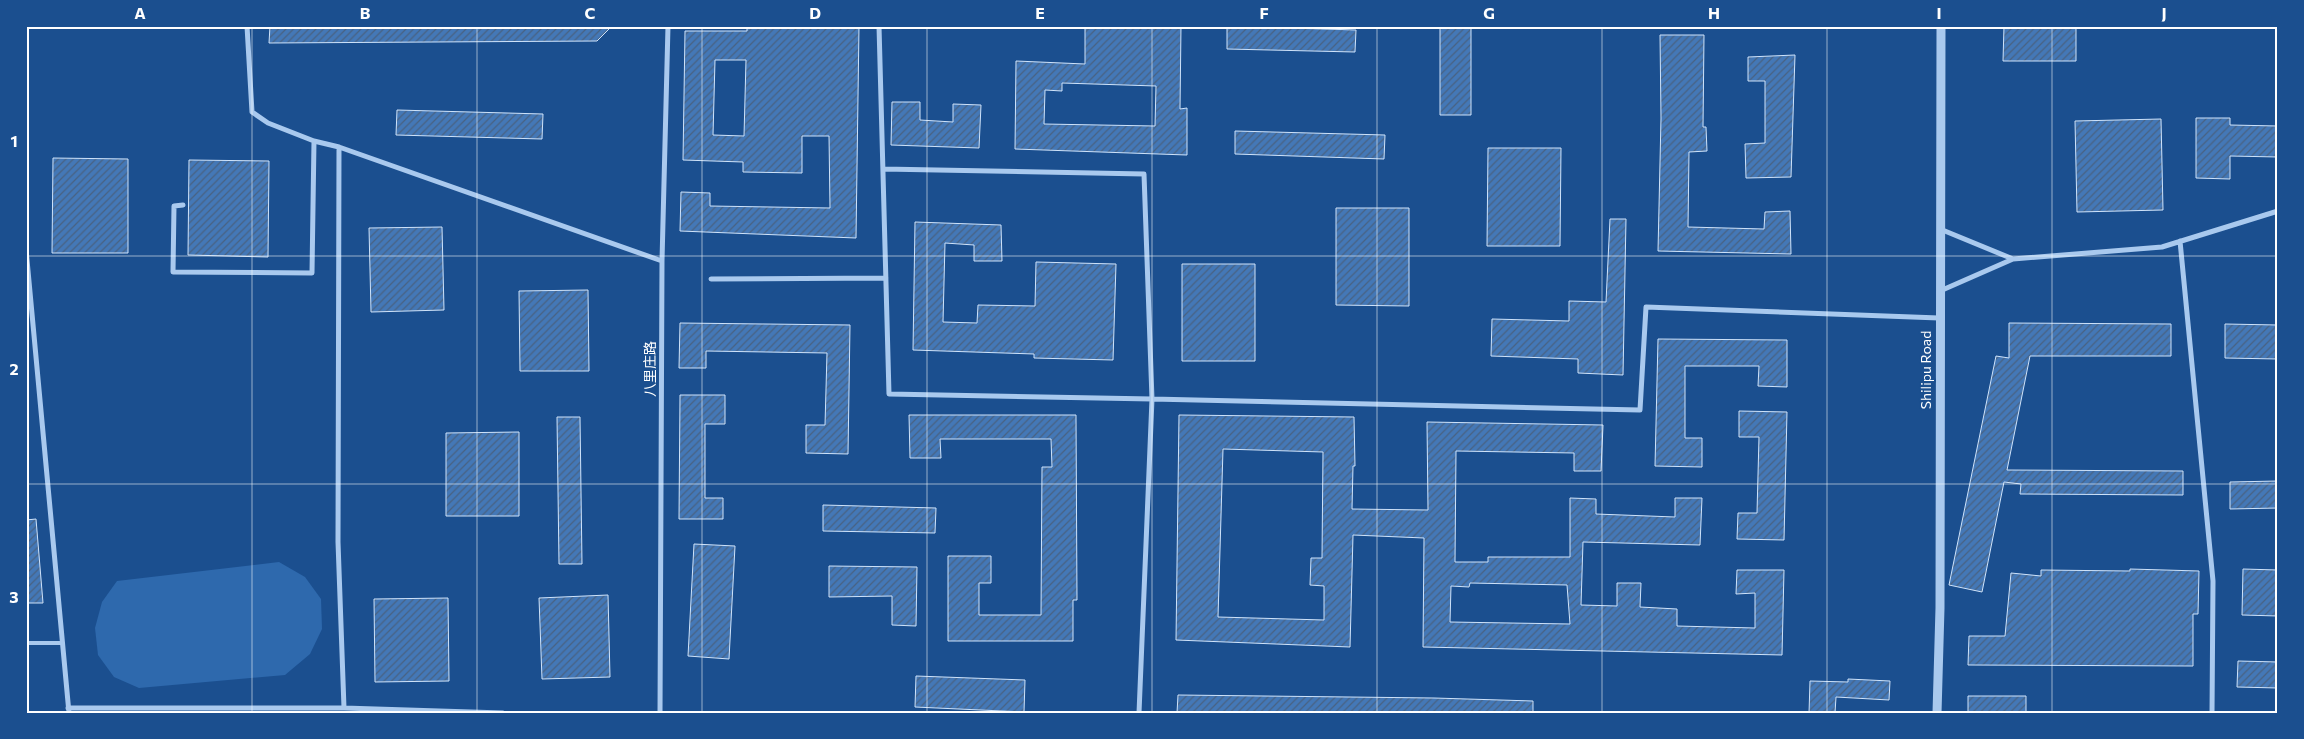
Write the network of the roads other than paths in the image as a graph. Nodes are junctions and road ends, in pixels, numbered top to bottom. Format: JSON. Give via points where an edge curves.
{"nodes":[{"id":1,"x":247,"y":26,"type":"edge"},
{"id":2,"x":668,"y":26,"type":"edge"},
{"id":3,"x":879,"y":26,"type":"edge"},
{"id":4,"x":1941,"y":26,"type":"edge"},
{"id":5,"x":314,"y":141,"type":"junction"},
{"id":6,"x":340,"y":147,"type":"junction"},
{"id":7,"x":883,"y":169,"type":"junction"},
{"id":8,"x":183,"y":206,"type":"dead end"},
{"id":9,"x":2278,"y":211,"type":"edge"},
{"id":10,"x":1940,"y":230,"type":"junction"},
{"id":11,"x":2180,"y":242,"type":"junction"},
{"id":12,"x":26,"y":249,"type":"edge"},
{"id":13,"x":2013,"y":259,"type":"junction"},
{"id":14,"x":662,"y":261,"type":"junction"},
{"id":15,"x":886,"y":278,"type":"junction"},
{"id":16,"x":711,"y":279,"type":"dead end"},
{"id":17,"x":1940,"y":291,"type":"junction"},
{"id":18,"x":1939,"y":318,"type":"junction"},
{"id":19,"x":1152,"y":399,"type":"junction"},
{"id":20,"x":26,"y":643,"type":"edge"},
{"id":21,"x":62,"y":643,"type":"junction"},
{"id":22,"x":344,"y":708,"type":"junction"},
{"id":23,"x":68,"y":710,"type":"edge"},
{"id":24,"x":504,"y":713,"type":"edge"},
{"id":25,"x":660,"y":713,"type":"edge"},
{"id":26,"x":1139,"y":713,"type":"edge"},
{"id":27,"x":1937,"y":713,"type":"edge"},
{"id":28,"x":2212,"y":713,"type":"edge"}],
"edges":[{"from":1,"to":5,"type":"street","via":[[252,112]]},
{"from":2,"to":14,"type":"street","name":"八里庄路"},
{"from":3,"to":7,"type":"street"},
{"from":4,"to":10,"type":"street","name":"Shilipu Road"},
{"from":5,"to":6,"type":"street"},
{"from":5,"to":8,"type":"street","via":[[312,273],[173,272],[174,206]]},
{"from":6,"to":14,"type":"street"},
{"from":6,"to":22,"type":"street","via":[[338,542]]},
{"from":7,"to":15,"type":"street"},
{"from":7,"to":19,"type":"street","via":[[1144,174]]},
{"from":9,"to":11,"type":"street"},
{"from":10,"to":13,"type":"street"},
{"from":10,"to":17,"type":"street","name":"Shilipu Road"},
{"from":11,"to":13,"type":"street","via":[[2162,247]]},
{"from":11,"to":28,"type":"street","via":[[2213,582]]},
{"from":12,"to":21,"type":"street"},
{"from":13,"to":17,"type":"street"},
{"from":14,"to":25,"type":"street","name":"八里庄路"},
{"from":15,"to":16,"type":"street"},
{"from":15,"to":19,"type":"street","via":[[889,394]]},
{"from":17,"to":18,"type":"street","name":"Shilipu Road"},
{"from":18,"to":19,"type":"street","via":[[1646,307],[1640,410]]},
{"from":18,"to":27,"type":"street","name":"Shilipu Road"},
{"from":19,"to":26,"type":"street"},
{"from":20,"to":21,"type":"lane"},
{"from":21,"to":23,"type":"street"},
{"from":22,"to":23,"type":"street"},
{"from":22,"to":24,"type":"street"}]}
